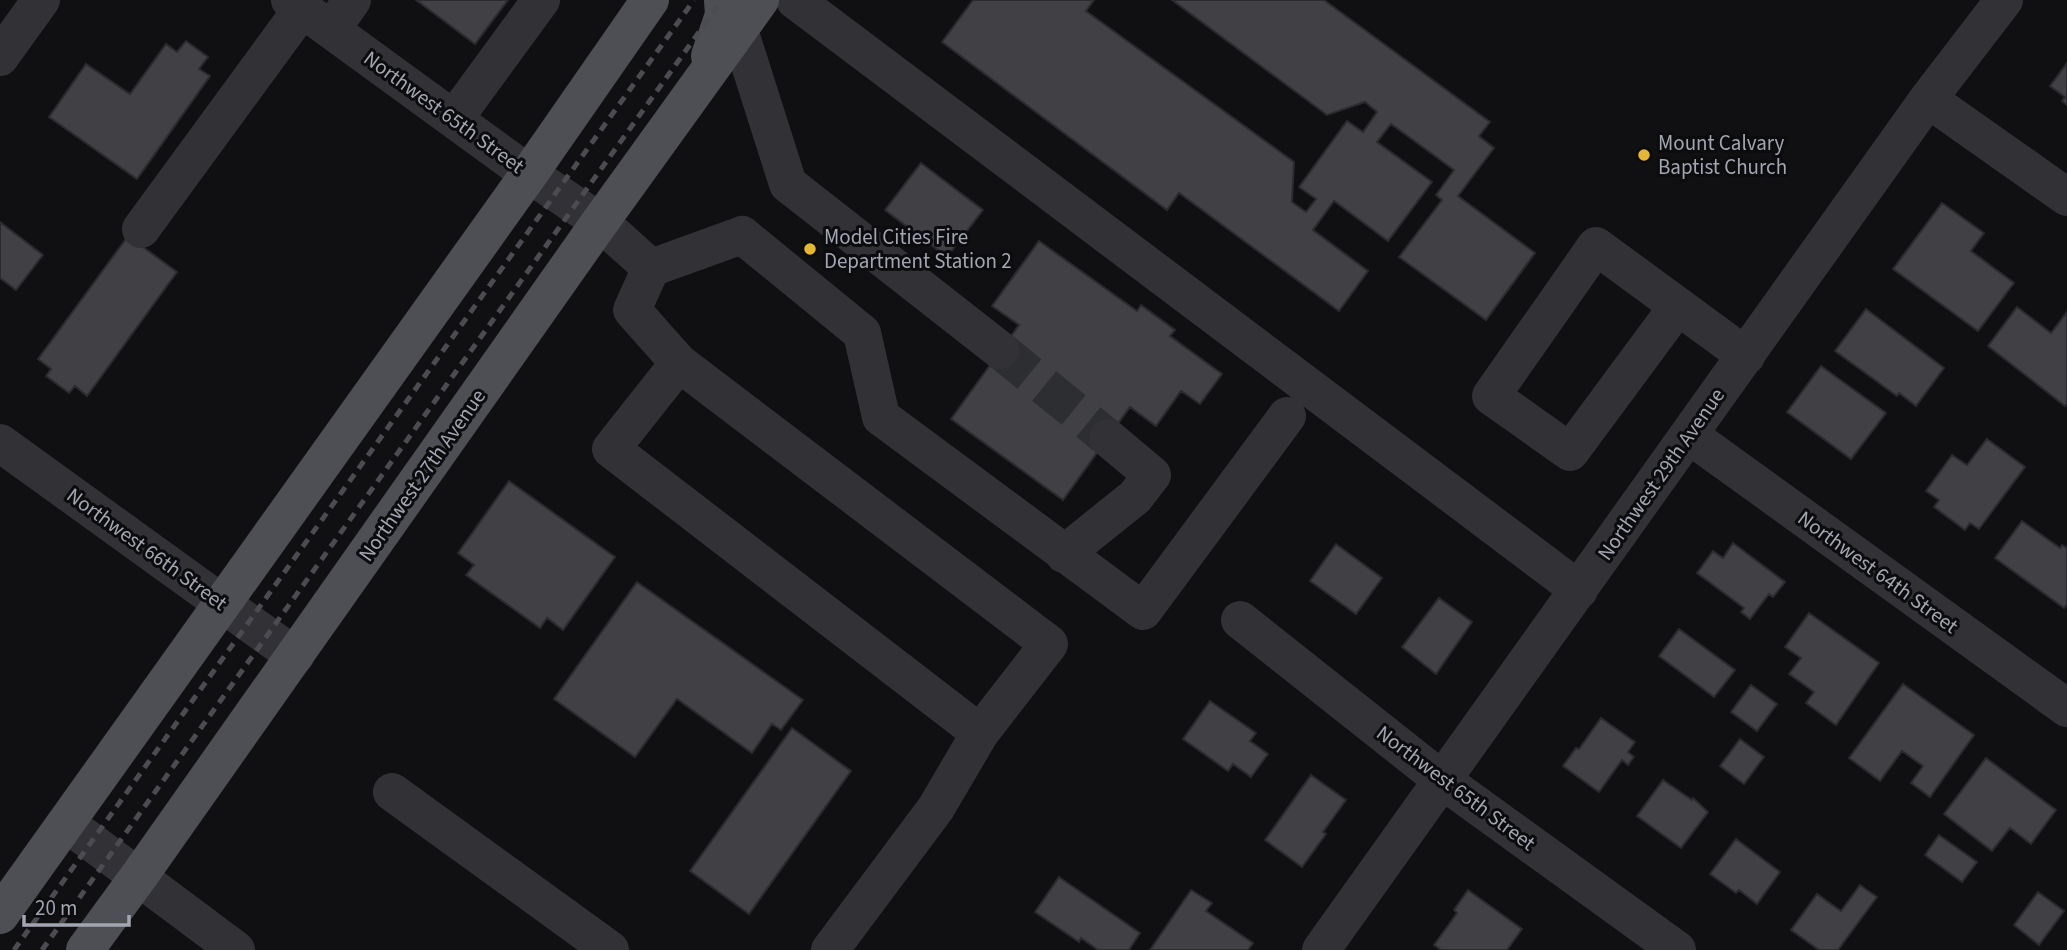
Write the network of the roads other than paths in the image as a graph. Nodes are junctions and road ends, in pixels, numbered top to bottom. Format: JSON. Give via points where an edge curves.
{"nodes":[{"id":1,"x":41,"y":0,"type":"edge"},
{"id":2,"x":541,"y":0,"type":"edge"},
{"id":3,"x":650,"y":0,"type":"edge"},
{"id":4,"x":795,"y":0,"type":"edge"},
{"id":5,"x":2004,"y":0,"type":"edge"},
{"id":6,"x":319,"y":10,"type":"edge"},
{"id":7,"x":741,"y":10,"type":"edge"},
{"id":8,"x":0,"y":57,"type":"edge"},
{"id":9,"x":1928,"y":99,"type":"junction"},
{"id":10,"x":454,"y":119,"type":"junction"},
{"id":11,"x":529,"y":174,"type":"junction"},
{"id":12,"x":2067,"y":197,"type":"edge"},
{"id":13,"x":600,"y":222,"type":"junction"},
{"id":14,"x":141,"y":229,"type":"dead end"},
{"id":15,"x":651,"y":268,"type":"junction"},
{"id":16,"x":1678,"y":306,"type":"junction"},
{"id":17,"x":1000,"y":350,"type":"tunnel mouth"},
{"id":18,"x":1746,"y":356,"type":"junction"},
{"id":19,"x":679,"y":363,"type":"junction"},
{"id":20,"x":1287,"y":416,"type":"dead end"},
{"id":21,"x":1689,"y":435,"type":"junction"},
{"id":22,"x":1108,"y":438,"type":"tunnel mouth"},
{"id":23,"x":0,"y":443,"type":"edge"},
{"id":24,"x":1064,"y":554,"type":"junction"},
{"id":25,"x":1579,"y":590,"type":"junction"},
{"id":26,"x":222,"y":604,"type":"junction"},
{"id":27,"x":1240,"y":620,"type":"dead end"},
{"id":28,"x":295,"y":656,"type":"junction"},
{"id":29,"x":2067,"y":708,"type":"edge"},
{"id":30,"x":979,"y":733,"type":"junction"},
{"id":31,"x":1442,"y":780,"type":"junction"},
{"id":32,"x":392,"y":792,"type":"dead end"},
{"id":33,"x":66,"y":823,"type":"junction"},
{"id":34,"x":139,"y":876,"type":"junction"},
{"id":35,"x":0,"y":915,"type":"edge"},
{"id":36,"x":85,"y":950,"type":"edge"},
{"id":37,"x":236,"y":950,"type":"edge"},
{"id":38,"x":610,"y":950,"type":"edge"},
{"id":39,"x":830,"y":950,"type":"edge"},
{"id":40,"x":1321,"y":950,"type":"edge"},
{"id":41,"x":1677,"y":950,"type":"edge"}],
"edges":[{"from":1,"to":8,"type":"street"},
{"from":2,"to":10,"type":"street"},
{"from":3,"to":11,"type":"main road"},
{"from":4,"to":25,"type":"street"},
{"from":5,"to":9,"type":"street","name":"Northwest 29th Avenue"},
{"from":6,"to":10,"type":"street","name":"Northwest 65th Street"},
{"from":6,"to":14,"type":"street"},
{"from":7,"to":13,"type":"main road","name":"Northwest 27th Avenue","via":[[724,15],[703,78]]},
{"from":7,"to":17,"type":"street","via":[[788,184]]},
{"from":9,"to":12,"type":"street"},
{"from":9,"to":18,"type":"street","name":"Northwest 29th Avenue"},
{"from":10,"to":11,"type":"street","name":"Northwest 65th Street"},
{"from":11,"to":13,"type":"street","name":"Northwest 65th Street"},
{"from":11,"to":26,"type":"main road"},
{"from":13,"to":15,"type":"street","name":"Northwest 65th Street"},
{"from":13,"to":28,"type":"main road","name":"Northwest 27th Avenue"},
{"from":15,"to":19,"type":"street","via":[[632,310]]},
{"from":15,"to":24,"type":"street","via":[[742,235],[862,332],[881,417]]},
{"from":16,"to":16,"type":"street","via":[[1596,246],[1491,396],[1570,452]]},
{"from":16,"to":18,"type":"street"},
{"from":18,"to":21,"type":"street","name":"Northwest 29th Avenue"},
{"from":19,"to":30,"type":"street","via":[[611,449]]},
{"from":19,"to":30,"type":"street","via":[[1049,643]]},
{"from":20,"to":24,"type":"street","via":[[1143,611]]},
{"from":21,"to":25,"type":"street","name":"Northwest 29th Avenue"},
{"from":21,"to":29,"type":"street","name":"Northwest 64th Street"},
{"from":22,"to":24,"type":"street","via":[[1152,475],[1135,497]]},
{"from":23,"to":26,"type":"street","name":"Northwest 66th Street"},
{"from":25,"to":31,"type":"street","name":"Northwest 29th Avenue"},
{"from":26,"to":28,"type":"street","name":"Northwest 66th Street"},
{"from":26,"to":33,"type":"main road"},
{"from":27,"to":31,"type":"street","name":"Northwest 65th Street"},
{"from":28,"to":34,"type":"main road","name":"Northwest 27th Avenue"},
{"from":30,"to":39,"type":"street","via":[[936,808]]},
{"from":31,"to":40,"type":"street","name":"Northwest 29th Avenue"},
{"from":31,"to":41,"type":"street","name":"Northwest 65th Street"},
{"from":32,"to":38,"type":"street"},
{"from":33,"to":34,"type":"street"},
{"from":33,"to":35,"type":"main road"},
{"from":34,"to":36,"type":"main road","name":"Northwest 27th Avenue"},
{"from":34,"to":37,"type":"street"}]}
